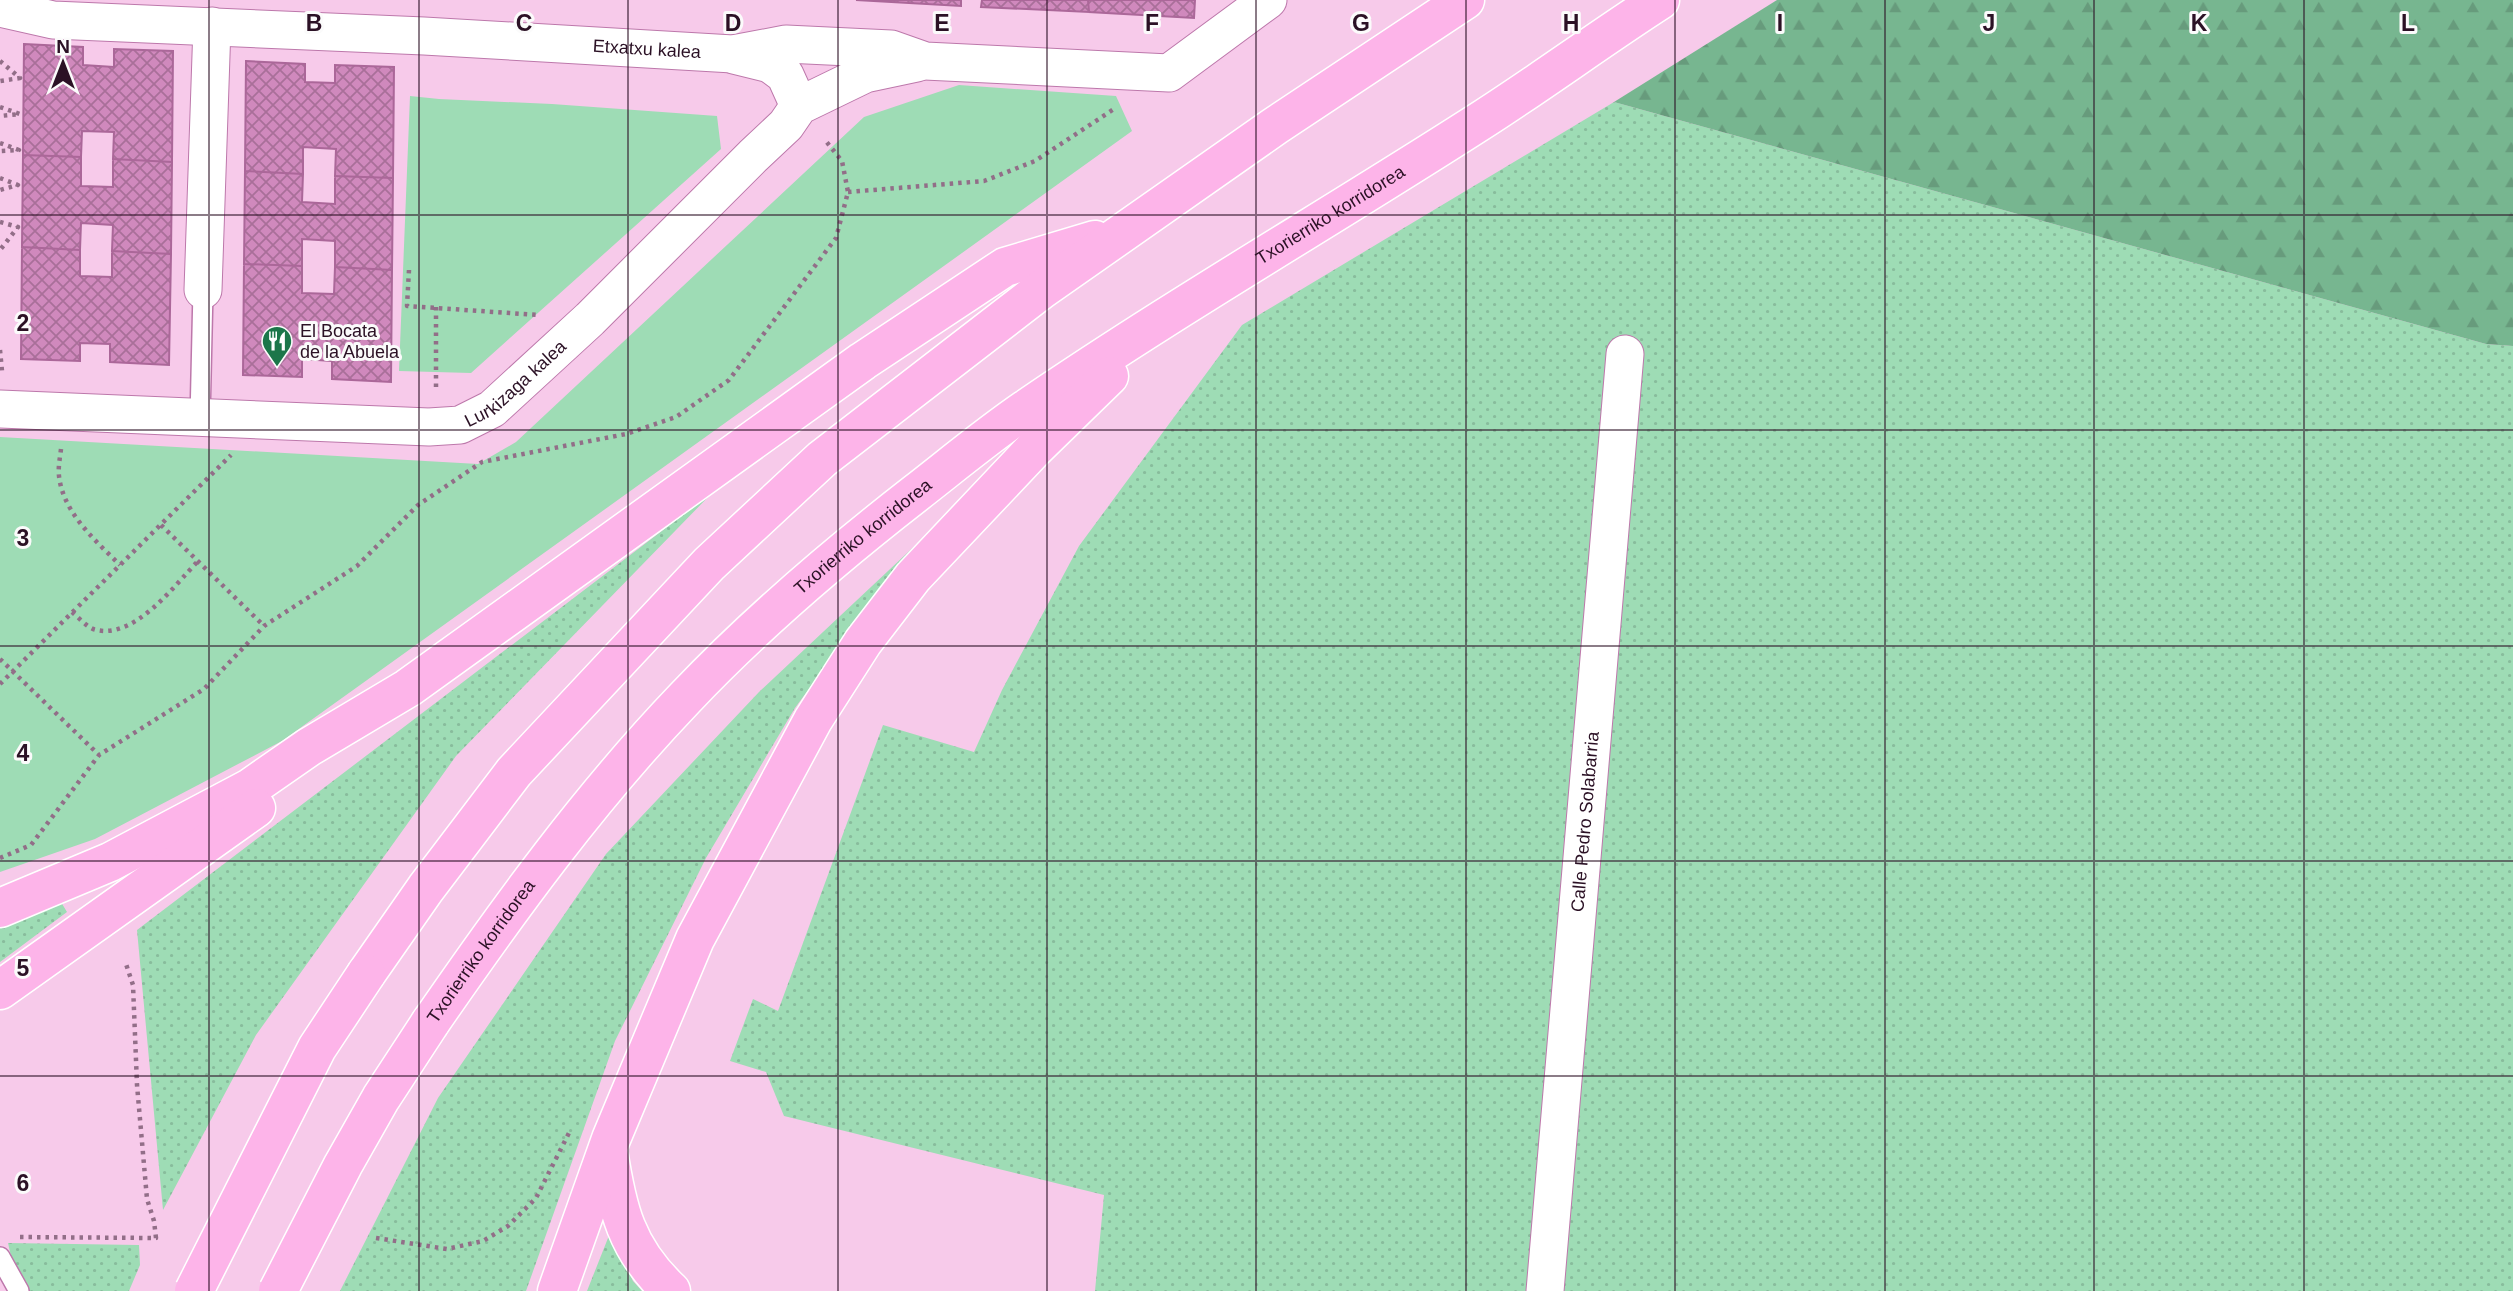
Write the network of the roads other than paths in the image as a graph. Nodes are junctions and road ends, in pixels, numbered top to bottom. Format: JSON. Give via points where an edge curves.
{"nodes":[{"id":1,"x":1268,"y":0,"type":"edge"},
{"id":2,"x":1465,"y":0,"type":"edge"},
{"id":3,"x":1660,"y":0,"type":"edge"},
{"id":4,"x":0,"y":8,"type":"edge"},
{"id":5,"x":212,"y":26,"type":"junction"},
{"id":6,"x":733,"y":54,"type":"junction"},
{"id":7,"x":925,"y":61,"type":"junction"},
{"id":8,"x":799,"y":106,"type":"junction"},
{"id":9,"x":1125,"y":230,"type":"junction"},
{"id":10,"x":203,"y":290,"type":"joint"},
{"id":11,"x":1206,"y":292,"type":"junction"},
{"id":12,"x":1625,"y":354,"type":"dead end"},
{"id":13,"x":0,"y":409,"type":"edge"},
{"id":14,"x":200,"y":419,"type":"junction"},
{"id":15,"x":408,"y":688,"type":"junction"},
{"id":16,"x":0,"y":908,"type":"edge"},
{"id":17,"x":0,"y":990,"type":"edge"},
{"id":18,"x":609,"y":1144,"type":"junction"},
{"id":19,"x":0,"y":1257,"type":"edge"},
{"id":20,"x":19,"y":1291,"type":"edge"},
{"id":21,"x":194,"y":1291,"type":"edge"},
{"id":22,"x":278,"y":1291,"type":"edge"},
{"id":23,"x":556,"y":1291,"type":"edge"},
{"id":24,"x":671,"y":1291,"type":"edge"},
{"id":25,"x":1545,"y":1291,"type":"edge"}],
"edges":[{"from":1,"to":7,"type":"street","name":"Etxatxu kalea","via":[[1169,73]]},
{"from":2,"to":9,"type":"highway"},
{"from":3,"to":11,"type":"highway","name":"Txorierriko korridorea","via":[[1487,117]]},
{"from":4,"to":5,"type":"street","name":"Etxatxu kalea","via":[[53,20]]},
{"from":5,"to":6,"type":"street","name":"Etxatxu kalea"},
{"from":5,"to":10,"type":"street"},
{"from":6,"to":7,"type":"street","name":"Etxatxu kalea","via":[[786,44],[891,49]]},
{"from":6,"to":8,"type":"street","via":[[770,64],[785,75]]},
{"from":7,"to":8,"type":"street","name":"Lurkizaga kalea","via":[[865,74]]},
{"from":8,"to":14,"type":"street","name":"Lurkizaga kalea","via":[[786,125],[590,319],[492,409],[460,425],[429,427]]},
{"from":9,"to":15,"type":"highway","via":[[1005,267],[863,360]]},
{"from":9,"to":21,"type":"highway","bridge":true,"via":[[822,459],[709,564],[514,772],[426,888],[317,1048]]},
{"from":10,"to":14,"type":"lane"},
{"from":11,"to":18,"type":"highway","via":[[1035,448],[913,577],[863,642],[813,720],[695,939]]},
{"from":11,"to":22,"type":"highway","name":"Txorierriko korridorea","bridge":true,"via":[[1013,419],[866,532],[685,698],[577,821],[430,1023],[381,1098]]},
{"from":12,"to":25,"type":"street","name":"Calle Pedro Solabarria"},
{"from":13,"to":14,"type":"street","name":"Lurkizaga kalea"},
{"from":15,"to":16,"type":"highway","via":[[250,788],[110,862]]},
{"from":15,"to":17,"type":"highway","via":[[330,757]]},
{"from":18,"to":23,"type":"highway"},
{"from":18,"to":24,"type":"highway","via":[[615,1197],[628,1237],[653,1275]]},
{"from":19,"to":20,"type":"lane"}]}
